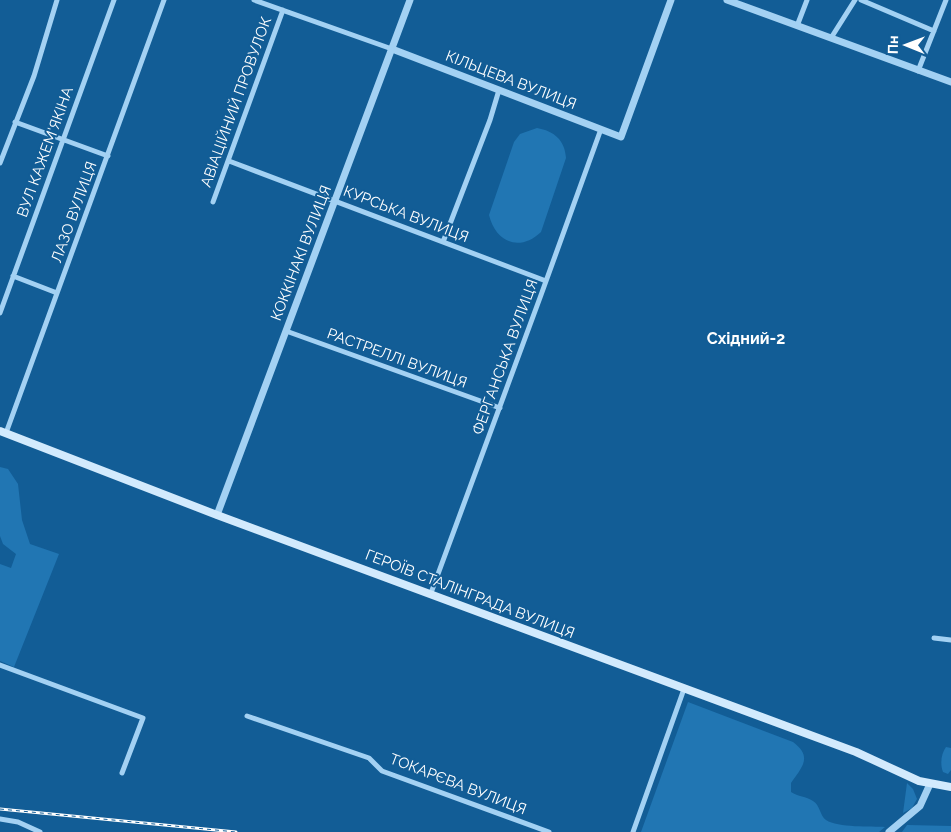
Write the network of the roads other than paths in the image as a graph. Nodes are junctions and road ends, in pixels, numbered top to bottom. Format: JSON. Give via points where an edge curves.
{"nodes":[{"id":1,"x":56,"y":0,"type":"edge"},
{"id":2,"x":114,"y":0,"type":"edge"},
{"id":3,"x":164,"y":0,"type":"edge"},
{"id":4,"x":254,"y":0,"type":"edge"},
{"id":5,"x":410,"y":0,"type":"edge"},
{"id":6,"x":671,"y":0,"type":"edge"},
{"id":7,"x":729,"y":0,"type":"edge"},
{"id":8,"x":807,"y":0,"type":"edge"},
{"id":9,"x":855,"y":0,"type":"edge"},
{"id":10,"x":861,"y":0,"type":"edge"},
{"id":11,"x":946,"y":0,"type":"edge"},
{"id":12,"x":283,"y":10,"type":"junction"},
{"id":13,"x":797,"y":26,"type":"junction"},
{"id":14,"x":934,"y":30,"type":"junction"},
{"id":15,"x":831,"y":38,"type":"junction"},
{"id":16,"x":392,"y":49,"type":"junction"},
{"id":17,"x":918,"y":71,"type":"junction"},
{"id":18,"x":951,"y":82,"type":"edge"},
{"id":19,"x":499,"y":90,"type":"junction"},
{"id":20,"x":16,"y":122,"type":"junction"},
{"id":21,"x":601,"y":129,"type":"junction"},
{"id":22,"x":63,"y":139,"type":"junction"},
{"id":23,"x":108,"y":156,"type":"junction"},
{"id":24,"x":229,"y":161,"type":"junction"},
{"id":25,"x":0,"y":163,"type":"edge"},
{"id":26,"x":335,"y":201,"type":"junction"},
{"id":27,"x":213,"y":202,"type":"dead end"},
{"id":28,"x":443,"y":242,"type":"junction"},
{"id":29,"x":13,"y":276,"type":"junction"},
{"id":30,"x":546,"y":281,"type":"junction"},
{"id":31,"x":57,"y":293,"type":"junction"},
{"id":32,"x":0,"y":314,"type":"edge"},
{"id":33,"x":286,"y":331,"type":"junction"},
{"id":34,"x":500,"y":408,"type":"junction"},
{"id":35,"x":3,"y":432,"type":"edge"},
{"id":36,"x":217,"y":515,"type":"junction"},
{"id":37,"x":431,"y":593,"type":"junction"},
{"id":38,"x":934,"y":638,"type":"dead end"},
{"id":39,"x":951,"y":640,"type":"edge"},
{"id":40,"x":0,"y":666,"type":"edge"},
{"id":41,"x":684,"y":689,"type":"junction"},
{"id":42,"x":246,"y":716,"type":"dead end"},
{"id":43,"x":122,"y":773,"type":"dead end"},
{"id":44,"x":930,"y":784,"type":"junction"},
{"id":45,"x":951,"y":787,"type":"edge"},
{"id":46,"x":0,"y":819,"type":"edge"},
{"id":47,"x":40,"y":832,"type":"edge"},
{"id":48,"x":549,"y":832,"type":"edge"},
{"id":49,"x":633,"y":832,"type":"edge"},
{"id":50,"x":889,"y":832,"type":"edge"}],
"edges":[{"from":1,"to":20,"type":"street","via":[[34,76]]},
{"from":2,"to":22,"type":"street","name":"ВУЛ КАЖЕМ'ЯКІНА"},
{"from":3,"to":23,"type":"street","name":"ЛАЗО ВУЛИЦЯ"},
{"from":4,"to":12,"type":"street","name":"КІЛЬЦЕВА ВУЛИЦЯ"},
{"from":5,"to":16,"type":"street","name":"КОККІНАКІ ВУЛИЦЯ"},
{"from":6,"to":21,"type":"street","name":"КІЛЬЦЕВА ВУЛИЦЯ","via":[[621,137]]},
{"from":7,"to":13,"type":"street"},
{"from":8,"to":13,"type":"street"},
{"from":9,"to":15,"type":"street"},
{"from":10,"to":14,"type":"street"},
{"from":11,"to":14,"type":"street"},
{"from":12,"to":16,"type":"street","name":"КІЛЬЦЕВА ВУЛИЦЯ"},
{"from":12,"to":24,"type":"street","name":"АВІАЦІЙНИЙ ПРОВУЛОК"},
{"from":13,"to":15,"type":"street"},
{"from":14,"to":17,"type":"street"},
{"from":15,"to":17,"type":"street"},
{"from":16,"to":19,"type":"street","name":"КІЛЬЦЕВА ВУЛИЦЯ"},
{"from":16,"to":26,"type":"street","name":"КОККІНАКІ ВУЛИЦЯ"},
{"from":17,"to":18,"type":"street"},
{"from":19,"to":21,"type":"street","name":"КІЛЬЦЕВА ВУЛИЦЯ"},
{"from":19,"to":28,"type":"street"},
{"from":20,"to":22,"type":"street"},
{"from":20,"to":25,"type":"street"},
{"from":21,"to":30,"type":"street","name":"ФЕРГАНСЬКА ВУЛИЦЯ"},
{"from":22,"to":23,"type":"street"},
{"from":22,"to":29,"type":"street","name":"ВУЛ КАЖЕМ'ЯКІНА"},
{"from":23,"to":31,"type":"street","name":"ЛАЗО ВУЛИЦЯ"},
{"from":24,"to":26,"type":"street","name":"КУРСЬКА ВУЛИЦЯ"},
{"from":24,"to":27,"type":"street","name":"АВІАЦІЙНИЙ ПРОВУЛОК"},
{"from":26,"to":28,"type":"street","name":"КУРСЬКА ВУЛИЦЯ"},
{"from":26,"to":33,"type":"street","name":"КОККІНАКІ ВУЛИЦЯ"},
{"from":28,"to":30,"type":"street","name":"КУРСЬКА ВУЛИЦЯ"},
{"from":29,"to":31,"type":"street"},
{"from":29,"to":32,"type":"street","name":"ВУЛ КАЖЕМ'ЯКІНА"},
{"from":30,"to":34,"type":"street","name":"ФЕРГАНСЬКА ВУЛИЦЯ"},
{"from":31,"to":35,"type":"street","name":"ЛАЗО ВУЛИЦЯ"},
{"from":33,"to":34,"type":"street","name":"РАСТРЕЛЛІ ВУЛИЦЯ"},
{"from":33,"to":36,"type":"street","name":"КОККІНАКІ ВУЛИЦЯ"},
{"from":34,"to":37,"type":"street","name":"ФЕРГАНСЬКА ВУЛИЦЯ"},
{"from":35,"to":36,"type":"main road","name":"ГЕРОЇВ СТАЛІНГРАДА ВУЛИЦЯ"},
{"from":36,"to":37,"type":"main road","name":"ГЕРОЇВ СТАЛІНГРАДА ВУЛИЦЯ"},
{"from":37,"to":41,"type":"main road","name":"ГЕРОЇВ СТАЛІНГРАДА ВУЛИЦЯ"},
{"from":38,"to":39,"type":"street"},
{"from":40,"to":43,"type":"street","via":[[143,718]]},
{"from":41,"to":44,"type":"main road","name":"ГЕРОЇВ СТАЛІНГРАДА ВУЛИЦЯ","via":[[856,752]]},
{"from":41,"to":49,"type":"street"},
{"from":42,"to":48,"type":"street","name":"ТОКАРЄВА ВУЛИЦЯ","via":[[369,758],[382,771]]},
{"from":44,"to":45,"type":"main road","name":"ГЕРОЇВ СТАЛІНГРАДА ВУЛИЦЯ"},
{"from":44,"to":50,"type":"street","via":[[920,806]]},
{"from":46,"to":47,"type":"street","via":[[18,822]]}]}
